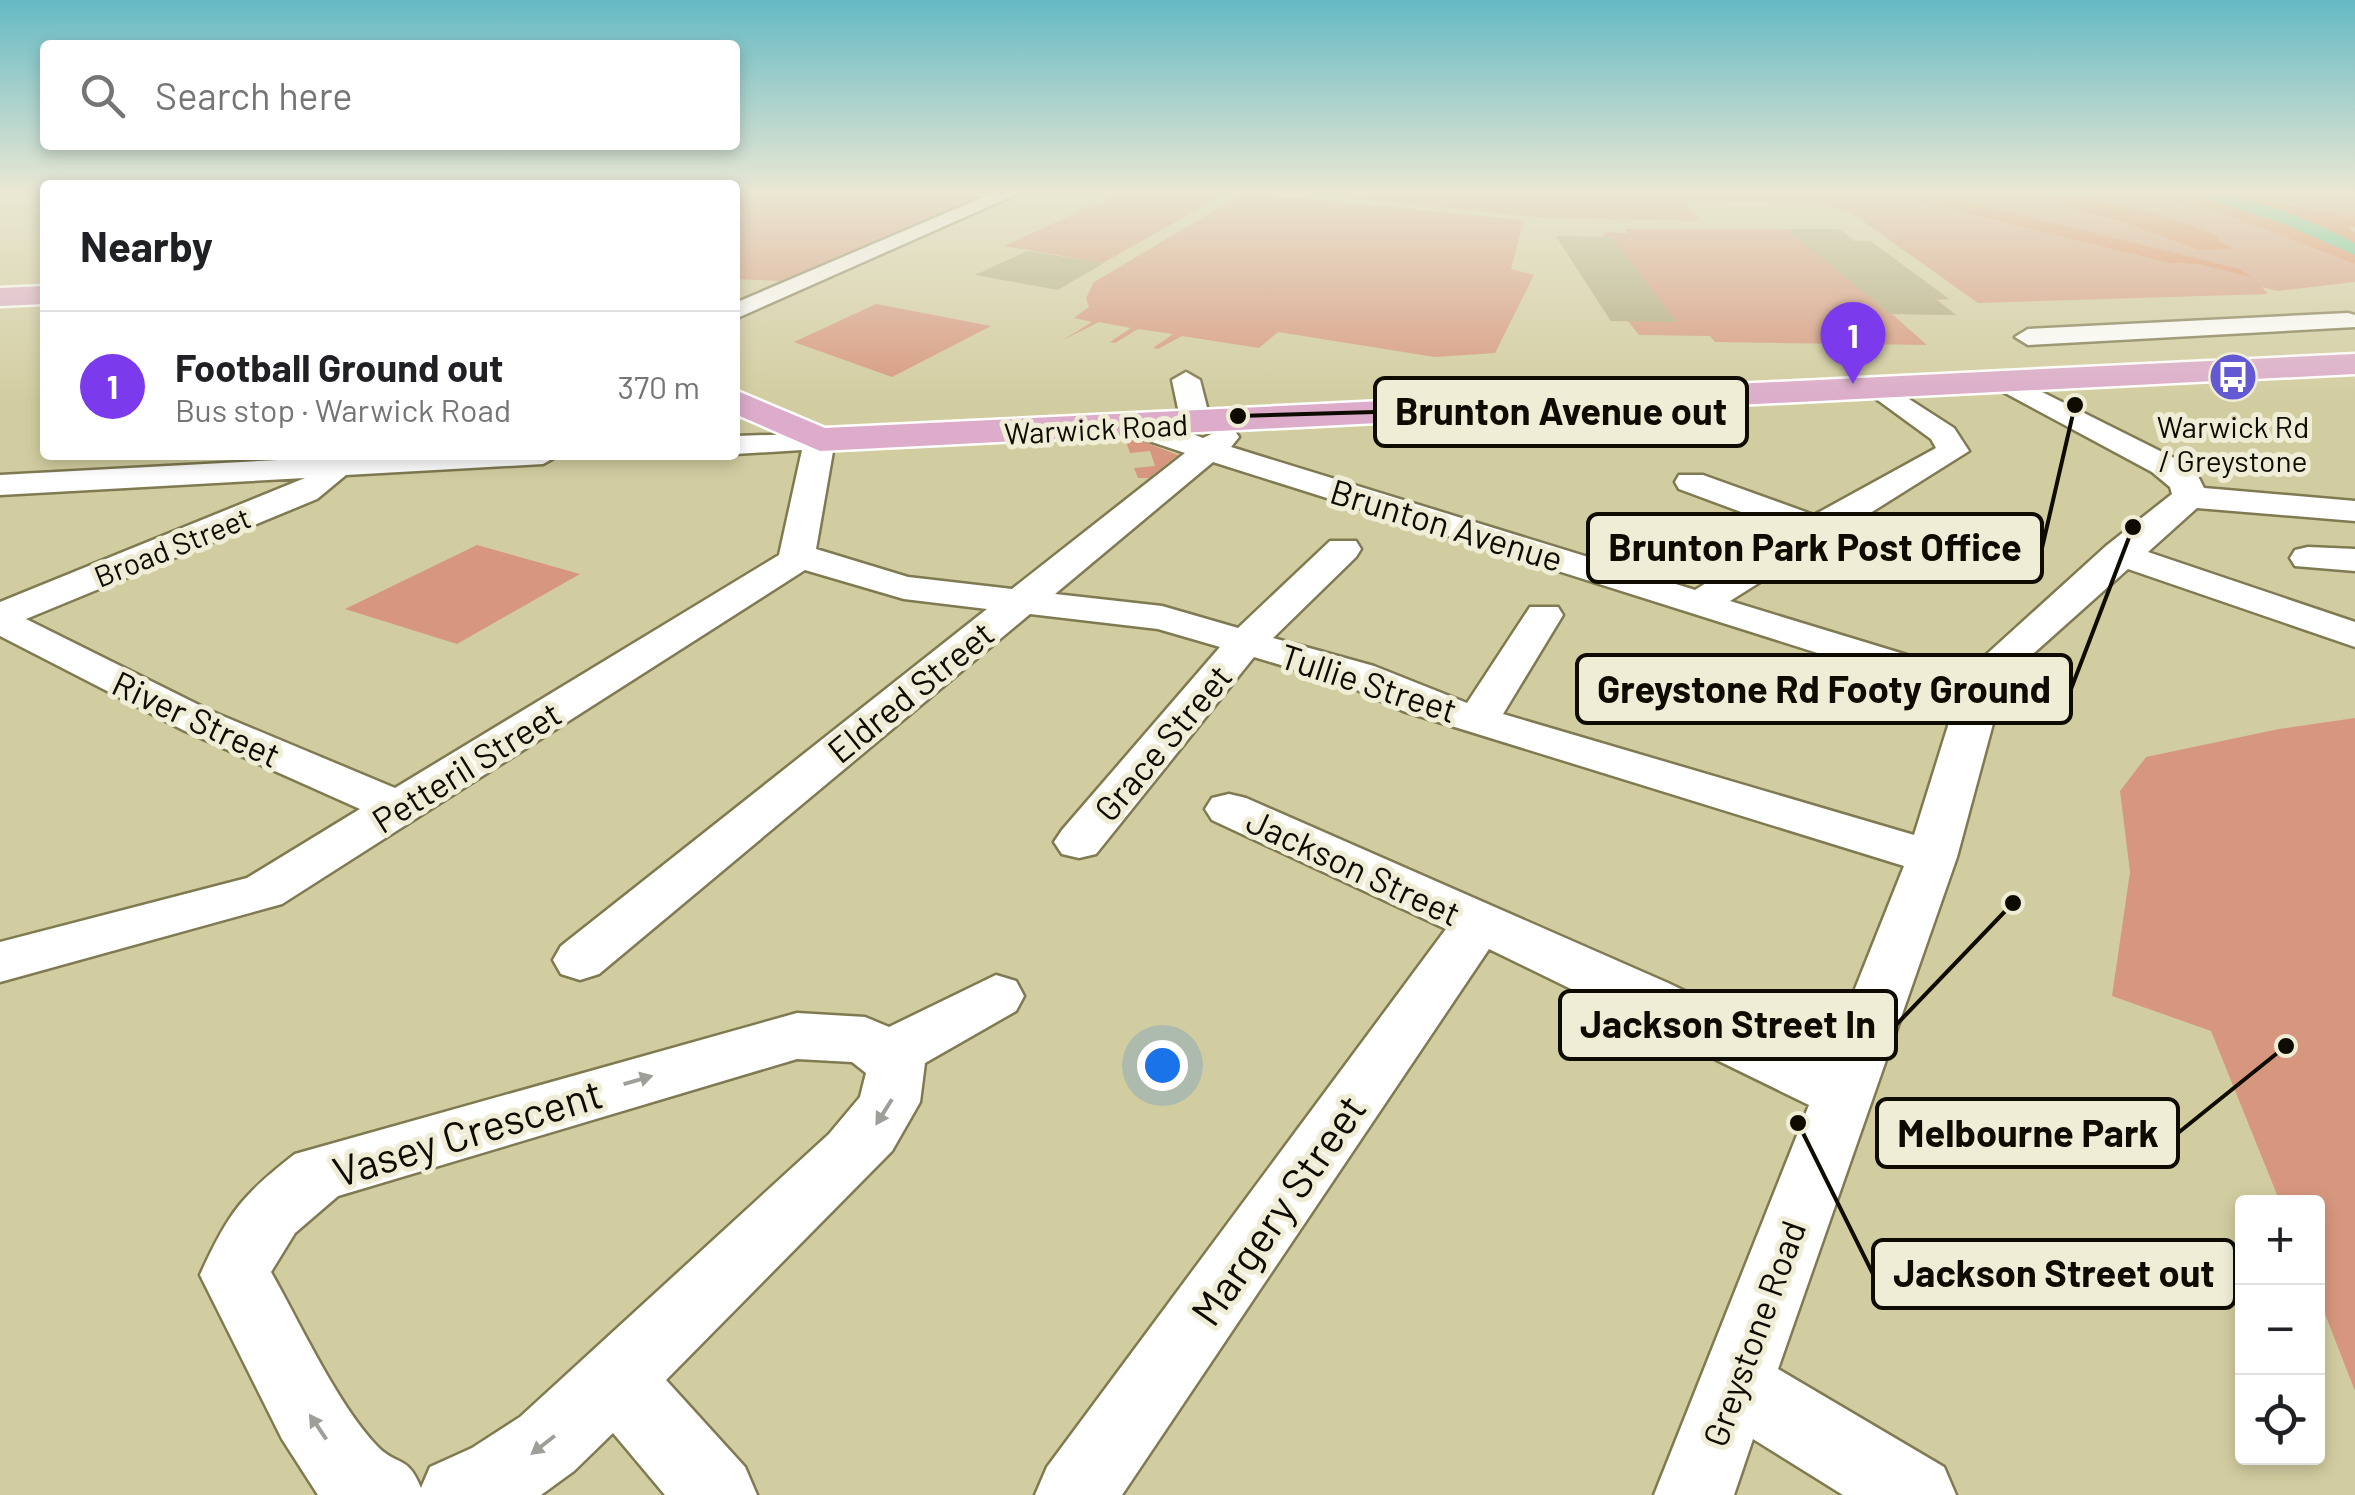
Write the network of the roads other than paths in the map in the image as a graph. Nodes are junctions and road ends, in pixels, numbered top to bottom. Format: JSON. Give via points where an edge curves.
{"nodes":[{"id":1,"x":848,"y":263,"type":"edge"},
{"id":2,"x":40,"y":295,"type":"edge"},
{"id":3,"x":0,"y":297,"type":"edge"},
{"id":4,"x":740,"y":310,"type":"edge"},
{"id":5,"x":2353,"y":319,"type":"edge"},
{"id":6,"x":2028,"y":337,"type":"dead end"},
{"id":7,"x":2355,"y":364,"type":"edge"},
{"id":8,"x":1186,"y":380,"type":"dead end"},
{"id":9,"x":2004,"y":381,"type":"junction"},
{"id":10,"x":1878,"y":386,"type":"junction"},
{"id":11,"x":740,"y":404,"type":"edge"},
{"id":12,"x":1212,"y":431,"type":"junction"},
{"id":13,"x":820,"y":440,"type":"junction"},
{"id":14,"x":740,"y":445,"type":"edge"},
{"id":15,"x":376,"y":460,"type":"edge"},
{"id":16,"x":336,"y":465,"type":"junction"},
{"id":17,"x":1691,"y":482,"type":"dead end"},
{"id":18,"x":0,"y":485,"type":"edge"},
{"id":19,"x":2189,"y":498,"type":"junction"},
{"id":20,"x":2353,"y":512,"type":"edge"},
{"id":21,"x":1817,"y":528,"type":"junction"},
{"id":22,"x":801,"y":537,"type":"junction"},
{"id":23,"x":1343,"y":549,"type":"dead end"},
{"id":24,"x":2120,"y":554,"type":"junction"},
{"id":25,"x":2308,"y":558,"type":"dead end"},
{"id":26,"x":2355,"y":560,"type":"edge"},
{"id":27,"x":1020,"y":602,"type":"junction"},
{"id":28,"x":1700,"y":603,"type":"junction"},
{"id":29,"x":1544,"y":614,"type":"dead end"},
{"id":30,"x":0,"y":618,"type":"edge"},
{"id":31,"x":2355,"y":634,"type":"edge"},
{"id":32,"x":1246,"y":643,"type":"junction"},
{"id":33,"x":1980,"y":691,"type":"junction"},
{"id":34,"x":1479,"y":718,"type":"junction"},
{"id":35,"x":1229,"y":808,"type":"dead end"},
{"id":36,"x":395,"y":810,"type":"junction"},
{"id":37,"x":1079,"y":842,"type":"dead end"},
{"id":38,"x":1932,"y":857,"type":"junction"},
{"id":39,"x":1479,"y":923,"type":"junction"},
{"id":40,"x":580,"y":960,"type":"dead end"},
{"id":41,"x":0,"y":962,"type":"edge"},
{"id":42,"x":996,"y":996,"type":"dead end"},
{"id":43,"x":888,"y":1054,"type":"junction"},
{"id":44,"x":1843,"y":1094,"type":"junction"},
{"id":45,"x":616,"y":1380,"type":"junction"},
{"id":46,"x":1733,"y":1384,"type":"junction"},
{"id":47,"x":384,"y":1495,"type":"edge"},
{"id":48,"x":458,"y":1495,"type":"edge"},
{"id":49,"x":717,"y":1495,"type":"edge"},
{"id":50,"x":1075,"y":1495,"type":"edge"},
{"id":51,"x":1694,"y":1495,"type":"edge"},
{"id":52,"x":1916,"y":1495,"type":"edge"}],
"edges":[{"from":1,"to":4,"type":"street"},
{"from":2,"to":3,"type":"main road"},
{"from":5,"to":6,"type":"street"},
{"from":7,"to":9,"type":"main road","name":"Warwick Road"},
{"from":8,"to":12,"type":"street"},
{"from":9,"to":10,"type":"main road","name":"Warwick Road"},
{"from":9,"to":19,"type":"street","via":[[2163,465],[2186,483]]},
{"from":10,"to":12,"type":"main road","name":"Warwick Road"},
{"from":10,"to":21,"type":"street","via":[[1944,434],[1953,450]]},
{"from":11,"to":13,"type":"main road"},
{"from":12,"to":13,"type":"main road","name":"Warwick Road","via":[[1145,426]]},
{"from":12,"to":27,"type":"street","name":"Eldred Street"},
{"from":12,"to":28,"type":"street","name":"Brunton Avenue"},
{"from":13,"to":14,"type":"street","name":"Warwick Road"},
{"from":13,"to":22,"type":"street"},
{"from":15,"to":16,"type":"street"},
{"from":16,"to":18,"type":"street"},
{"from":16,"to":30,"type":"street","name":"Broad Street","via":[[305,492]]},
{"from":17,"to":21,"type":"street"},
{"from":19,"to":20,"type":"street"},
{"from":19,"to":24,"type":"street","name":"Greystone Road"},
{"from":21,"to":28,"type":"street"},
{"from":22,"to":27,"type":"street","name":"Tullie Street","via":[[817,560],[904,588]]},
{"from":22,"to":36,"type":"street","name":"Petteril Street"},
{"from":23,"to":32,"type":"street","name":"Grace Street"},
{"from":24,"to":31,"type":"street"},
{"from":24,"to":33,"type":"street","name":"Greystone Road","via":[[2006,652]]},
{"from":25,"to":26,"type":"street"},
{"from":27,"to":32,"type":"street","name":"Tullie Street","via":[[1141,614]]},
{"from":27,"to":40,"type":"street","name":"Eldred Street"},
{"from":28,"to":33,"type":"street","name":"Brunton Avenue"},
{"from":29,"to":34,"type":"street"},
{"from":30,"to":36,"type":"street","name":"River Street","via":[[183,714]]},
{"from":32,"to":34,"type":"street","name":"Tullie Street"},
{"from":32,"to":37,"type":"street","name":"Grace Street"},
{"from":33,"to":38,"type":"street","name":"Greystone Road"},
{"from":34,"to":38,"type":"street","name":"Tullie Street"},
{"from":35,"to":39,"type":"street","name":"Jackson Street"},
{"from":36,"to":41,"type":"street","name":"Petteril Street","via":[[264,891]]},
{"from":38,"to":44,"type":"street","name":"Greystone Road"},
{"from":39,"to":44,"type":"street","name":"Jackson Street"},
{"from":39,"to":50,"type":"street","name":"Margery Street"},
{"from":42,"to":43,"type":"street"},
{"from":43,"to":45,"type":"street","one_way":true,"via":[[896,1078],[886,1115]]},
{"from":47,"to":43,"type":"street","name":"Vasey Crescent","one_way":true,"via":[[351,1476],[308,1412],[236,1276],[248,1244],[290,1193],[318,1174],[434,1137],[797,1036],[855,1038]]},
{"from":44,"to":46,"type":"street","name":"Greystone Road"},
{"from":45,"to":48,"type":"street","one_way":true,"via":[[547,1444]]},
{"from":45,"to":49,"type":"street"},
{"from":46,"to":51,"type":"street","name":"Greystone Road"},
{"from":46,"to":52,"type":"street"}]}
